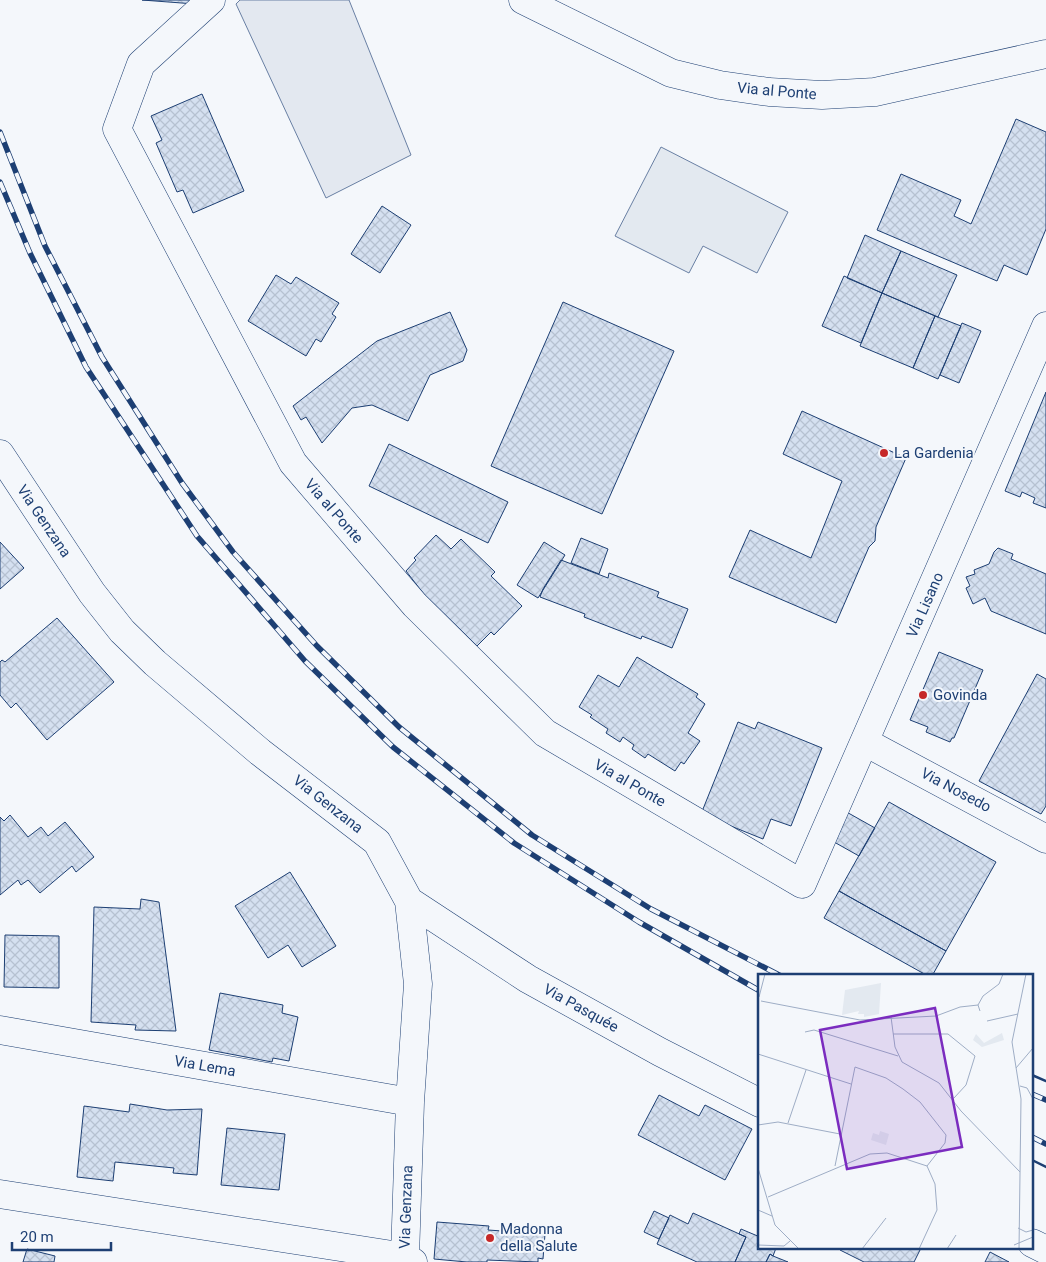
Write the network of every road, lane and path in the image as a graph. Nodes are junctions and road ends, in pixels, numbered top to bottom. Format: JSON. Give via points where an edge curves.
{"nodes":[{"id":1,"x":211,"y":0,"type":"edge"},
{"id":2,"x":523,"y":0,"type":"edge"},
{"id":3,"x":1046,"y":54,"type":"edge"},
{"id":4,"x":1046,"y":326,"type":"edge"},
{"id":5,"x":0,"y":454,"type":"edge"},
{"id":6,"x":865,"y":742,"type":"junction"},
{"id":7,"x":1046,"y":839,"type":"edge"},
{"id":8,"x":802,"y":884,"type":"joint"},
{"id":9,"x":409,"y":901,"type":"junction"},
{"id":10,"x":0,"y":1030,"type":"edge"},
{"id":11,"x":410,"y":1102,"type":"junction"},
{"id":12,"x":758,"y":1102,"type":"edge"},
{"id":13,"x":0,"y":1194,"type":"edge"},
{"id":14,"x":1034,"y":1244,"type":"edge"},
{"id":15,"x":1046,"y":1250,"type":"edge"},
{"id":16,"x":409,"y":1260,"type":"edge"}],
"edges":[{"from":1,"to":8,"type":"street","name":"Via al Ponte","via":[[141,64],[117,128],[293,462],[415,605],[545,733]]},
{"from":2,"to":3,"type":"street","name":"Via al Ponte","via":[[672,73],[720,85],[769,92],[822,95],[875,92]]},
{"from":4,"to":6,"type":"street","name":"Via Lisano"},
{"from":5,"to":9,"type":"street","name":"Via Genzana","via":[[92,593],[122,631],[253,745],[377,842]]},
{"from":6,"to":7,"type":"street","name":"Via Nosedo"},
{"from":6,"to":8,"type":"street","name":"Via Lisano"},
{"from":9,"to":11,"type":"street","name":"Via Genzana","via":[[418,984]]},
{"from":9,"to":12,"type":"street","name":"Via Pasquée","via":[[528,979]]},
{"from":10,"to":11,"type":"street","name":"Via Lema"},
{"from":11,"to":16,"type":"street","name":"Via Genzana"},
{"from":13,"to":16,"type":"street"},
{"from":14,"to":15,"type":"street"}]}
